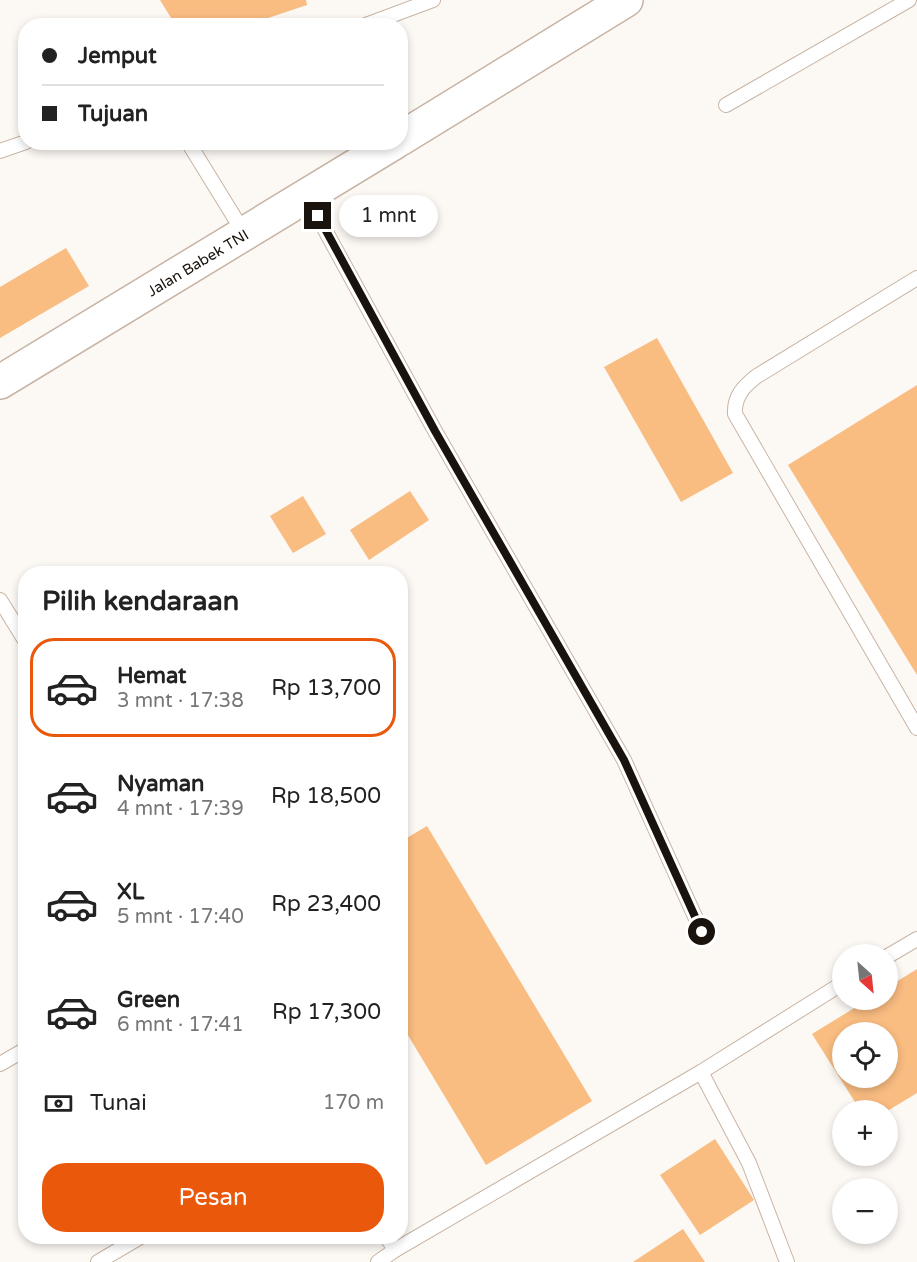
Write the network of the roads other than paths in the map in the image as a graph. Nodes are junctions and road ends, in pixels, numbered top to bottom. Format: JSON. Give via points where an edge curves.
{"nodes":[{"id":1,"x":433,"y":0,"type":"edge"},
{"id":2,"x":626,"y":0,"type":"edge"},
{"id":3,"x":909,"y":0,"type":"edge"},
{"id":4,"x":385,"y":18,"type":"edge"},
{"id":5,"x":726,"y":105,"type":"dead end"},
{"id":6,"x":408,"y":134,"type":"edge"},
{"id":7,"x":18,"y":145,"type":"edge"},
{"id":8,"x":193,"y":150,"type":"edge"},
{"id":9,"x":382,"y":150,"type":"edge"},
{"id":10,"x":0,"y":151,"type":"edge"},
{"id":11,"x":307,"y":197,"type":"junction"},
{"id":12,"x":245,"y":235,"type":"junction"},
{"id":13,"x":917,"y":278,"type":"edge"},
{"id":14,"x":0,"y":382,"type":"edge"},
{"id":15,"x":0,"y":600,"type":"edge"},
{"id":16,"x":18,"y":629,"type":"edge"},
{"id":17,"x":917,"y":728,"type":"edge"},
{"id":18,"x":702,"y":932,"type":"dead end"},
{"id":19,"x":917,"y":939,"type":"edge"},
{"id":20,"x":898,"y":950,"type":"edge"},
{"id":21,"x":832,"y":990,"type":"edge"},
{"id":22,"x":18,"y":1054,"type":"edge"},
{"id":23,"x":0,"y":1064,"type":"edge"},
{"id":24,"x":701,"y":1072,"type":"junction"},
{"id":25,"x":408,"y":1242,"type":"edge"},
{"id":26,"x":128,"y":1244,"type":"edge"},
{"id":27,"x":391,"y":1244,"type":"edge"},
{"id":28,"x":405,"y":1244,"type":"edge"},
{"id":29,"x":395,"y":1250,"type":"junction"},
{"id":30,"x":98,"y":1262,"type":"edge"},
{"id":31,"x":378,"y":1262,"type":"edge"},
{"id":32,"x":787,"y":1262,"type":"edge"}],
"edges":[{"from":1,"to":4,"type":"lane"},
{"from":2,"to":6,"type":"street"},
{"from":3,"to":5,"type":"lane"},
{"from":7,"to":10,"type":"lane"},
{"from":8,"to":12,"type":"lane"},
{"from":9,"to":11,"type":"street","name":"Jalan Babek TNI"},
{"from":11,"to":12,"type":"street","name":"Jalan Babek TNI"},
{"from":11,"to":18,"type":"lane","via":[[435,431],[624,760]]},
{"from":12,"to":14,"type":"street","name":"Jalan Babek TNI"},
{"from":13,"to":17,"type":"lane","via":[[757,376],[746,385],[735,404],[735,414]]},
{"from":15,"to":16,"type":"lane"},
{"from":19,"to":20,"type":"lane"},
{"from":21,"to":24,"type":"lane"},
{"from":22,"to":23,"type":"lane"},
{"from":24,"to":25,"type":"lane"},
{"from":24,"to":32,"type":"lane","via":[[749,1163]]},
{"from":26,"to":30,"type":"lane"},
{"from":27,"to":29,"type":"lane"},
{"from":28,"to":29,"type":"lane"},
{"from":29,"to":31,"type":"lane"}]}
